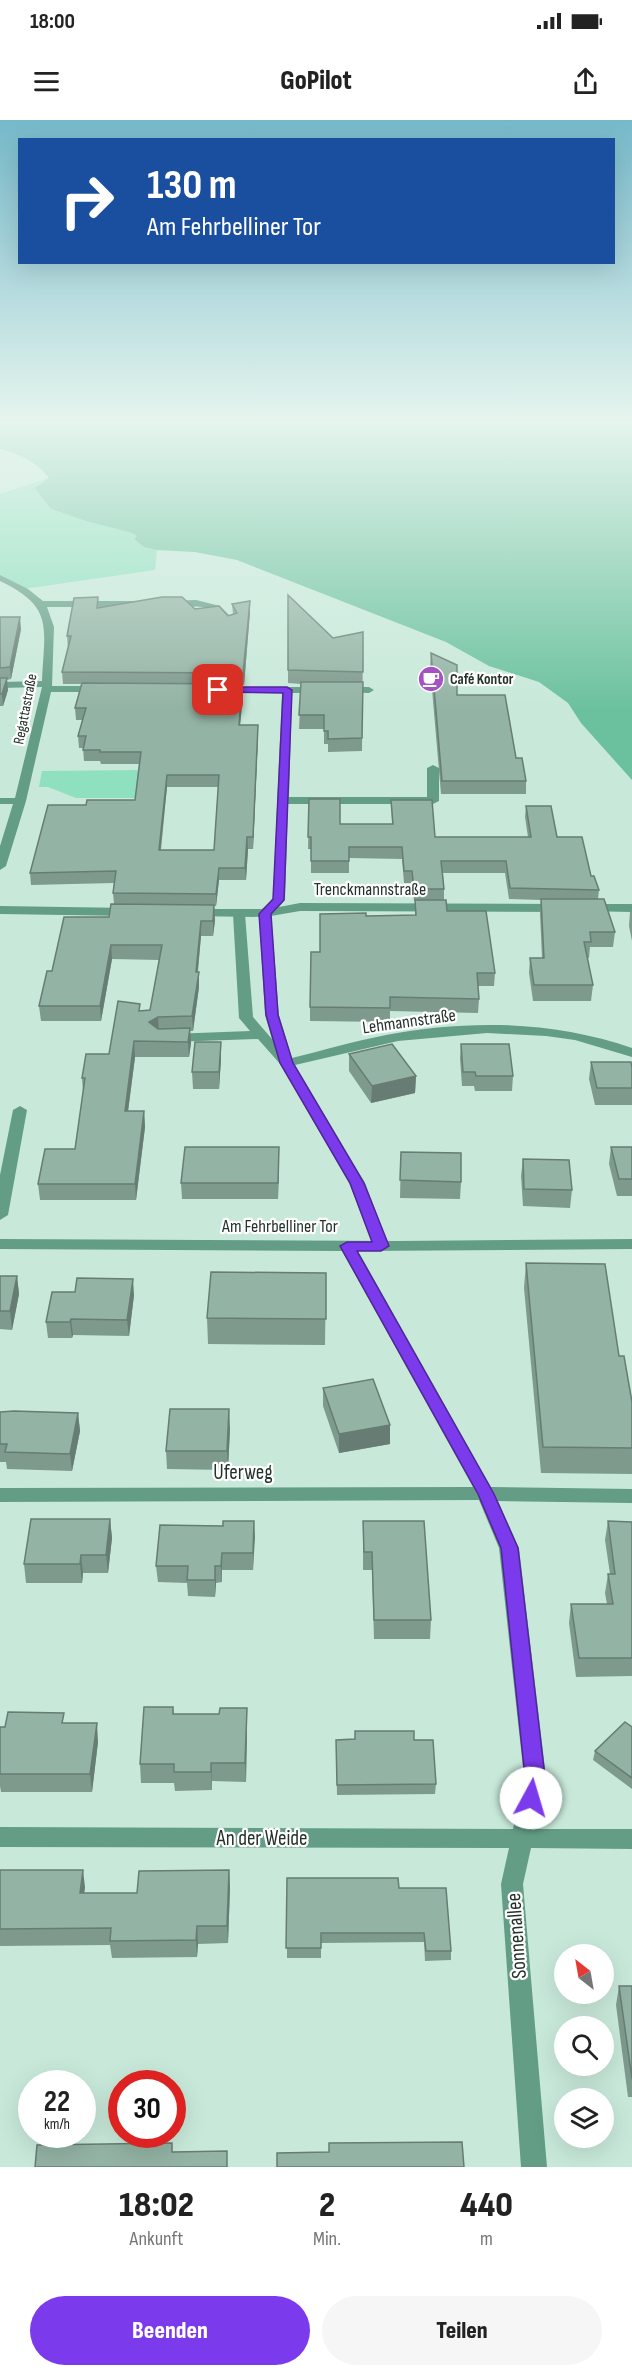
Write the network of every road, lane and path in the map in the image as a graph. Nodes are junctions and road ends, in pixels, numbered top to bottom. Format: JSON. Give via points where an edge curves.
{"nodes":[{"id":1,"x":0,"y":578,"type":"edge"},
{"id":2,"x":41,"y":604,"type":"junction"},
{"id":3,"x":231,"y":623,"type":"edge"},
{"id":4,"x":0,"y":685,"type":"edge"},
{"id":5,"x":48,"y":687,"type":"junction"},
{"id":6,"x":115,"y":689,"type":"edge"},
{"id":7,"x":207,"y":690,"type":"edge"},
{"id":8,"x":287,"y":690,"type":"junction"},
{"id":9,"x":369,"y":690,"type":"dead end"},
{"id":10,"x":434,"y":768,"type":"dead end"},
{"id":11,"x":282,"y":800,"type":"junction"},
{"id":12,"x":0,"y":801,"type":"edge"},
{"id":13,"x":20,"y":801,"type":"junction"},
{"id":14,"x":0,"y":866,"type":"edge"},
{"id":15,"x":632,"y":908,"type":"edge"},
{"id":16,"x":0,"y":910,"type":"edge"},
{"id":17,"x":147,"y":912,"type":"edge"},
{"id":18,"x":182,"y":913,"type":"edge"},
{"id":19,"x":239,"y":914,"type":"junction"},
{"id":20,"x":265,"y":914,"type":"junction"},
{"id":21,"x":262,"y":1035,"type":"junction"},
{"id":22,"x":159,"y":1038,"type":"edge"},
{"id":23,"x":632,"y":1053,"type":"edge"},
{"id":24,"x":287,"y":1063,"type":"junction"},
{"id":25,"x":20,"y":1110,"type":"dead end"},
{"id":26,"x":0,"y":1215,"type":"edge"},
{"id":27,"x":0,"y":1244,"type":"edge"},
{"id":28,"x":632,"y":1244,"type":"edge"},
{"id":29,"x":347,"y":1246,"type":"junction"},
{"id":30,"x":381,"y":1246,"type":"junction"},
{"id":31,"x":486,"y":1494,"type":"junction"},
{"id":32,"x":0,"y":1495,"type":"edge"},
{"id":33,"x":632,"y":1496,"type":"edge"},
{"id":34,"x":0,"y":1837,"type":"edge"},
{"id":35,"x":632,"y":1839,"type":"edge"},
{"id":36,"x":523,"y":1840,"type":"junction"},
{"id":37,"x":534,"y":2167,"type":"edge"}],
"edges":[{"from":1,"to":2,"type":"street","via":[[23,589]]},
{"from":2,"to":3,"type":"street","via":[[212,604]]},
{"from":2,"to":5,"type":"street","name":"Regattastraße","via":[[49,618]]},
{"from":4,"to":5,"type":"street"},
{"from":5,"to":6,"type":"street"},
{"from":5,"to":13,"type":"street","name":"Regattastraße"},
{"from":7,"to":8,"type":"street"},
{"from":8,"to":9,"type":"street"},
{"from":8,"to":11,"type":"street"},
{"from":10,"to":11,"type":"street","via":[[433,801]]},
{"from":11,"to":20,"type":"street","via":[[279,900]]},
{"from":12,"to":13,"type":"street"},
{"from":13,"to":14,"type":"street","name":"Regattastraße"},
{"from":15,"to":20,"type":"street","name":"Trenckmannstraße","via":[[300,907]]},
{"from":16,"to":17,"type":"street"},
{"from":18,"to":19,"type":"street","name":"Trenckmannstraße"},
{"from":19,"to":20,"type":"street","name":"Trenckmannstraße"},
{"from":19,"to":21,"type":"street","via":[[246,1018]]},
{"from":20,"to":24,"type":"street","via":[[272,1015]]},
{"from":21,"to":22,"type":"street"},
{"from":21,"to":24,"type":"street"},
{"from":23,"to":24,"type":"street","name":"Lehmannstraße","via":[[603,1041],[538,1030],[459,1031],[397,1037]]},
{"from":24,"to":30,"type":"street","via":[[357,1183]]},
{"from":25,"to":26,"type":"street"},
{"from":27,"to":29,"type":"street","name":"Am Fehrbelliner Tor"},
{"from":28,"to":30,"type":"street","name":"Am Fehrbelliner Tor"},
{"from":29,"to":30,"type":"street","name":"Am Fehrbelliner Tor"},
{"from":29,"to":31,"type":"street","name":"Sonnenallee"},
{"from":31,"to":32,"type":"street","name":"Uferweg"},
{"from":31,"to":33,"type":"street","name":"Uferweg"},
{"from":31,"to":36,"type":"street","name":"Sonnenallee","via":[[509,1548],[534,1765]]},
{"from":34,"to":36,"type":"street","name":"An der Weide"},
{"from":35,"to":36,"type":"street","name":"An der Weide"},
{"from":36,"to":37,"type":"street","name":"Sonnenallee","via":[[512,1884]]}]}
